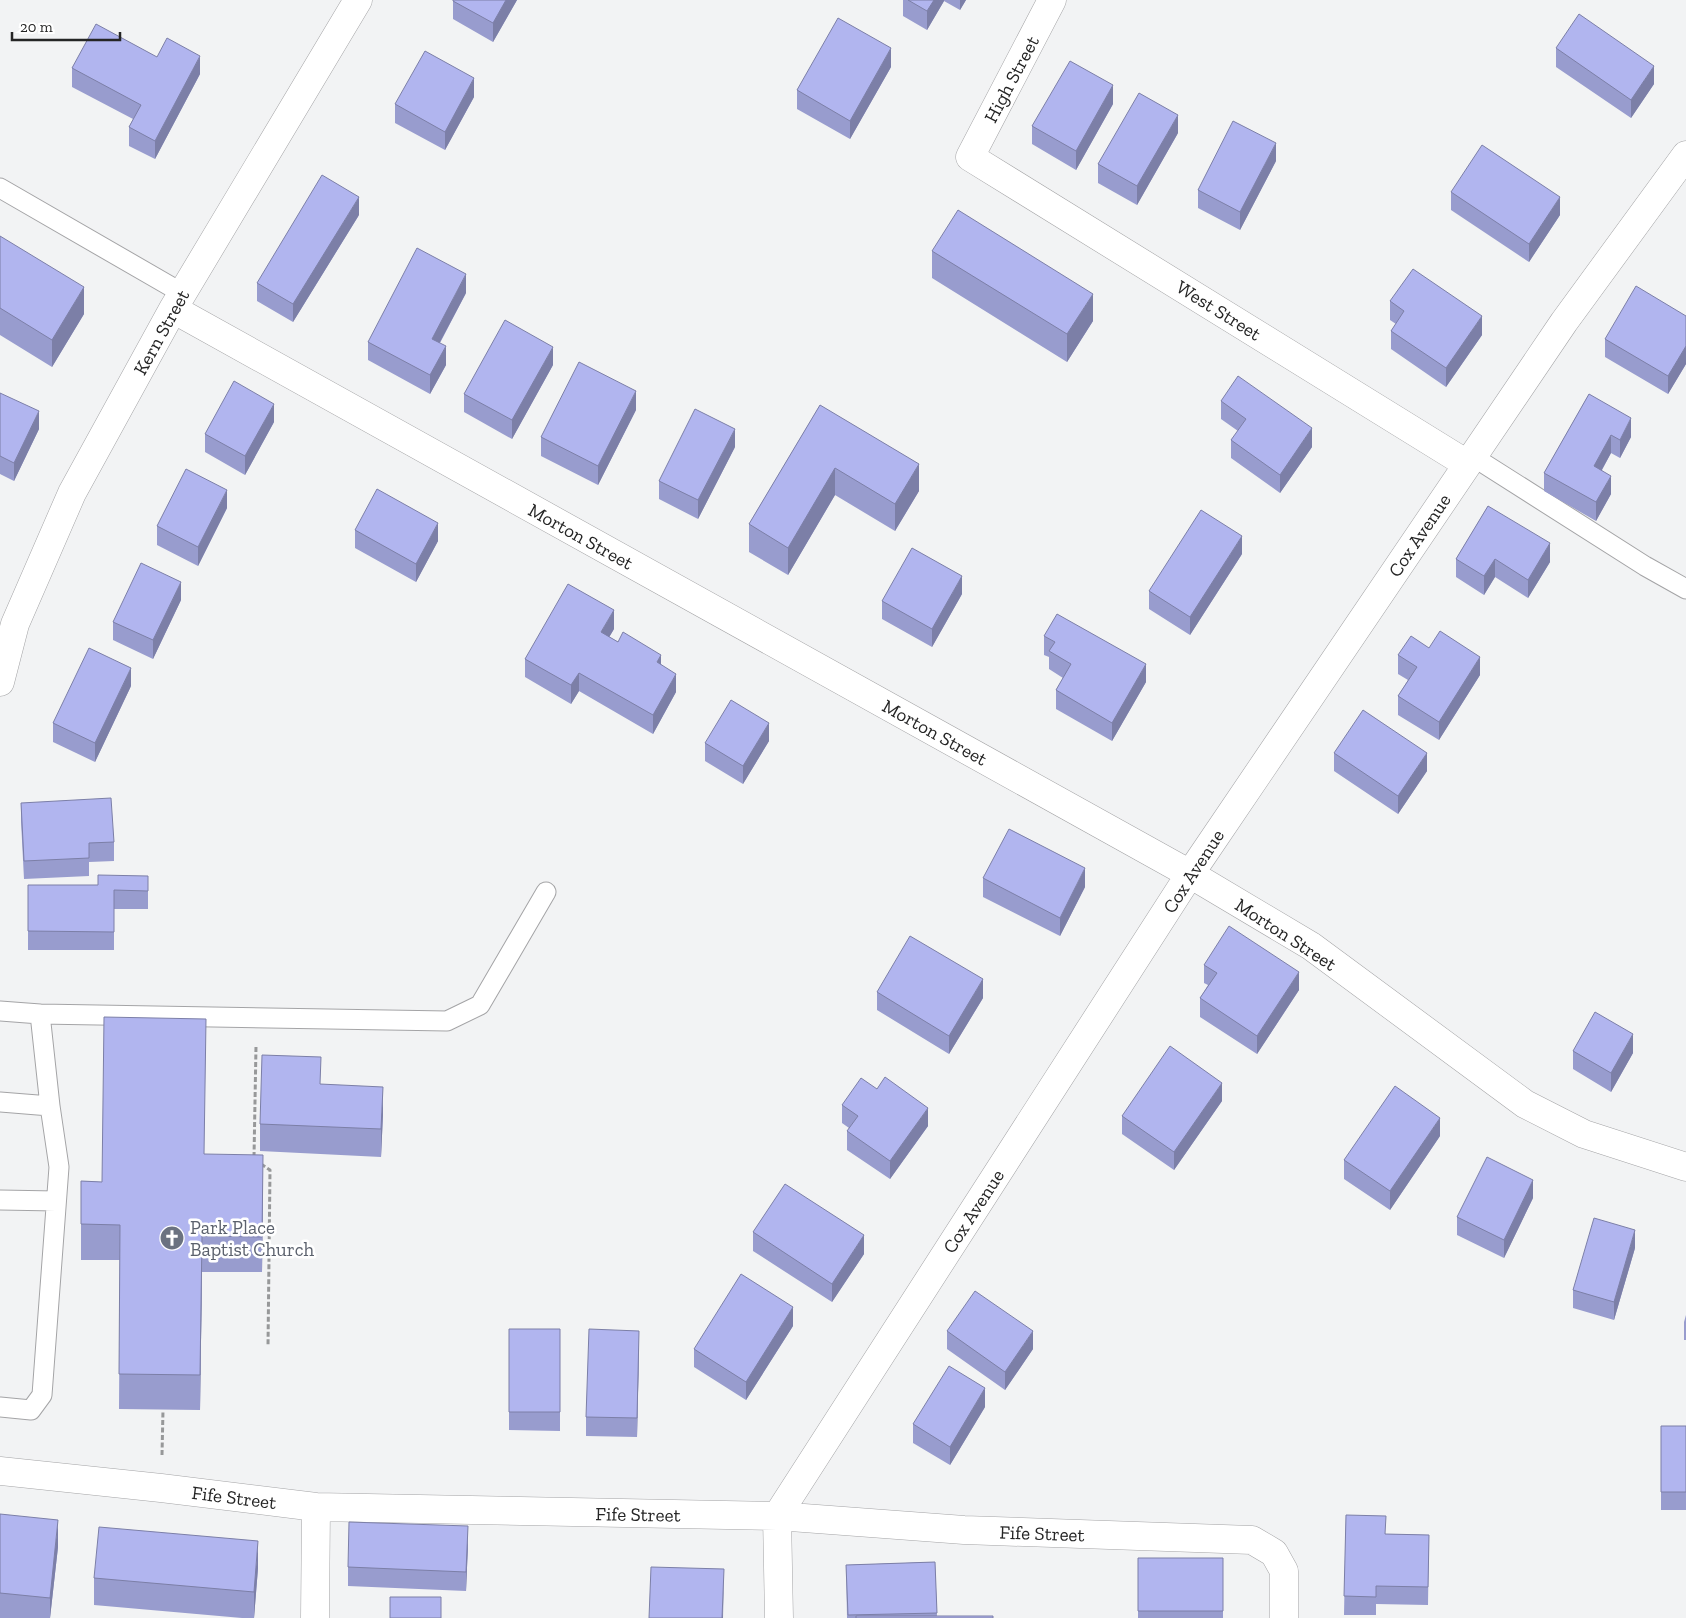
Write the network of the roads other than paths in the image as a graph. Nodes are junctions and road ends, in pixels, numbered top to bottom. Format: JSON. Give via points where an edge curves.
{"nodes":[{"id":1,"x":358,"y":0,"type":"edge"},
{"id":2,"x":1052,"y":0,"type":"edge"},
{"id":3,"x":1686,"y":155,"type":"edge"},
{"id":4,"x":970,"y":157,"type":"joint"},
{"id":5,"x":0,"y":188,"type":"edge"},
{"id":6,"x":177,"y":301,"type":"junction"},
{"id":7,"x":1470,"y":460,"type":"junction"},
{"id":8,"x":1686,"y":589,"type":"edge"},
{"id":9,"x":0,"y":682,"type":"edge"},
{"id":10,"x":1190,"y":874,"type":"junction"},
{"id":11,"x":546,"y":892,"type":"dead end"},
{"id":12,"x":0,"y":1011,"type":"edge"},
{"id":13,"x":40,"y":1014,"type":"junction"},
{"id":14,"x":0,"y":1102,"type":"edge"},
{"id":15,"x":50,"y":1106,"type":"junction"},
{"id":16,"x":1686,"y":1167,"type":"edge"},
{"id":17,"x":0,"y":1200,"type":"edge"},
{"id":18,"x":56,"y":1201,"type":"junction"},
{"id":19,"x":0,"y":1407,"type":"edge"},
{"id":20,"x":0,"y":1471,"type":"edge"},
{"id":21,"x":316,"y":1508,"type":"junction"},
{"id":22,"x":776,"y":1516,"type":"junction"},
{"id":23,"x":315,"y":1618,"type":"edge"},
{"id":24,"x":779,"y":1618,"type":"edge"},
{"id":25,"x":1284,"y":1618,"type":"edge"}],
"edges":[{"from":1,"to":6,"type":"street","name":"Kern Street"},
{"from":2,"to":4,"type":"street","name":"High Street"},
{"from":3,"to":7,"type":"street","name":"Cox Avenue","via":[[1564,322]]},
{"from":4,"to":7,"type":"street","name":"West Street"},
{"from":5,"to":6,"type":"lane"},
{"from":6,"to":9,"type":"street","name":"Kern Street","via":[[72,494],[15,624]]},
{"from":6,"to":10,"type":"street","name":"Morton Street"},
{"from":7,"to":8,"type":"lane"},
{"from":7,"to":10,"type":"street","name":"Cox Avenue"},
{"from":10,"to":16,"type":"street","name":"Morton Street","via":[[1311,946],[1525,1104],[1584,1134]]},
{"from":10,"to":22,"type":"street","name":"Cox Avenue"},
{"from":11,"to":13,"type":"lane","via":[[480,1005],[447,1021]]},
{"from":12,"to":13,"type":"lane"},
{"from":13,"to":15,"type":"lane"},
{"from":14,"to":15,"type":"lane"},
{"from":15,"to":18,"type":"lane","via":[[59,1167]]},
{"from":17,"to":18,"type":"lane"},
{"from":18,"to":19,"type":"lane","via":[[42,1395],[32,1410]]},
{"from":20,"to":21,"type":"street","name":"Fife Street"},
{"from":21,"to":22,"type":"street","name":"Fife Street"},
{"from":21,"to":23,"type":"street"},
{"from":22,"to":24,"type":"street"},
{"from":22,"to":25,"type":"street","name":"Fife Street","via":[[964,1530],[1252,1540],[1274,1553],[1284,1571]]}]}
